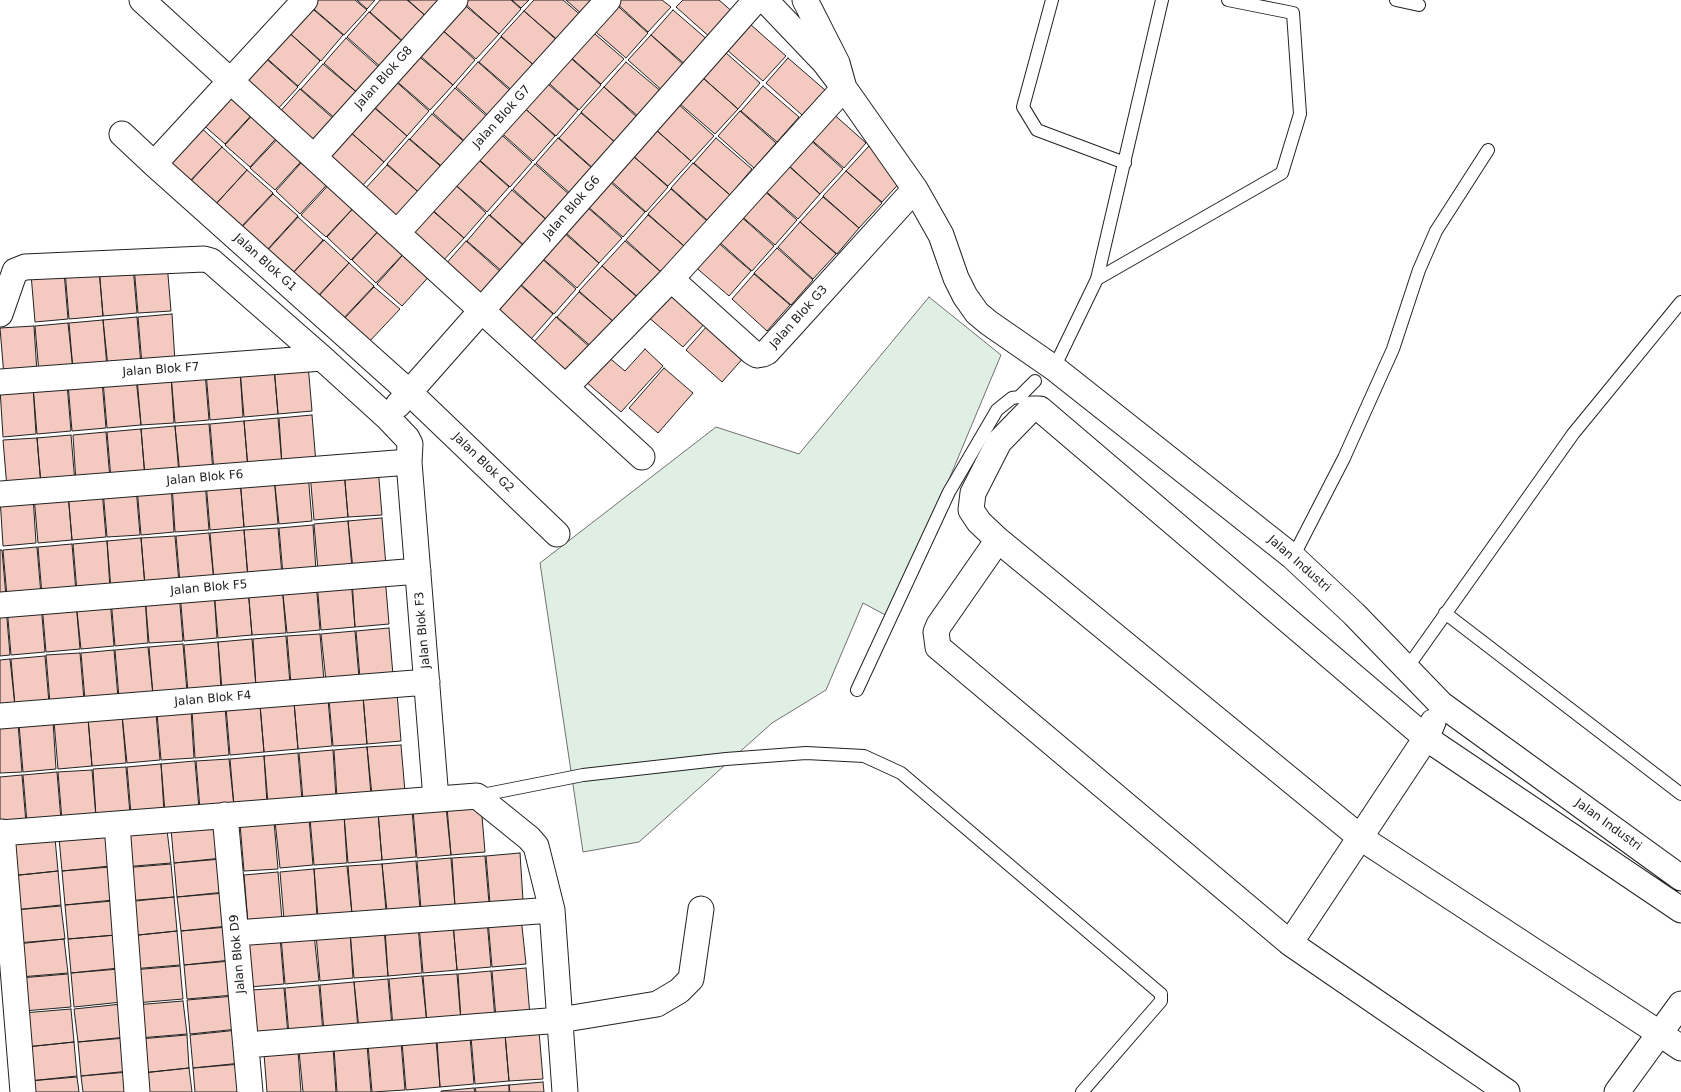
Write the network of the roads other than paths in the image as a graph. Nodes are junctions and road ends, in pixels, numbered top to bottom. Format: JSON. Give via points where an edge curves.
{"nodes":[{"id":1,"x":142,"y":0,"type":"edge"},
{"id":2,"x":305,"y":0,"type":"edge"},
{"id":3,"x":455,"y":0,"type":"edge"},
{"id":4,"x":608,"y":0,"type":"edge"},
{"id":5,"x":806,"y":0,"type":"edge"},
{"id":6,"x":1052,"y":0,"type":"edge"},
{"id":7,"x":1162,"y":0,"type":"edge"},
{"id":8,"x":1228,"y":0,"type":"edge"},
{"id":9,"x":1396,"y":0,"type":"edge"},
{"id":10,"x":768,"y":2,"type":"edge"},
{"id":11,"x":1419,"y":4,"type":"dead end"},
{"id":12,"x":231,"y":81,"type":"junction"},
{"id":13,"x":844,"y":88,"type":"junction"},
{"id":14,"x":122,"y":134,"type":"dead end"},
{"id":15,"x":1488,"y":150,"type":"dead end"},
{"id":16,"x":314,"y":157,"type":"junction"},
{"id":17,"x":1125,"y":163,"type":"junction"},
{"id":18,"x":154,"y":164,"type":"junction"},
{"id":19,"x":915,"y":189,"type":"junction"},
{"id":20,"x":397,"y":233,"type":"junction"},
{"id":21,"x":671,"y":279,"type":"junction"},
{"id":22,"x":1098,"y":279,"type":"junction"},
{"id":23,"x":1681,"y":302,"type":"edge"},
{"id":24,"x":481,"y":310,"type":"junction"},
{"id":25,"x":0,"y":314,"type":"edge"},
{"id":26,"x":322,"y":358,"type":"junction"},
{"id":27,"x":1044,"y":375,"type":"junction"},
{"id":28,"x":0,"y":382,"type":"edge"},
{"id":29,"x":566,"y":387,"type":"junction"},
{"id":30,"x":409,"y":392,"type":"junction"},
{"id":31,"x":388,"y":417,"type":"junction"},
{"id":32,"x":642,"y":457,"type":"dead end"},
{"id":33,"x":409,"y":462,"type":"junction"},
{"id":34,"x":0,"y":494,"type":"edge"},
{"id":35,"x":557,"y":534,"type":"dead end"},
{"id":36,"x":998,"y":540,"type":"junction"},
{"id":37,"x":1293,"y":557,"type":"junction"},
{"id":38,"x":418,"y":571,"type":"junction"},
{"id":39,"x":0,"y":605,"type":"edge"},
{"id":40,"x":1445,"y":613,"type":"junction"},
{"id":41,"x":1407,"y":668,"type":"junction"},
{"id":42,"x":427,"y":682,"type":"junction"},
{"id":43,"x":857,"y":690,"type":"dead end"},
{"id":44,"x":1441,"y":704,"type":"junction"},
{"id":45,"x":0,"y":716,"type":"edge"},
{"id":46,"x":1426,"y":738,"type":"junction"},
{"id":47,"x":1681,"y":794,"type":"edge"},
{"id":48,"x":477,"y":796,"type":"junction"},
{"id":49,"x":436,"y":799,"type":"junction"},
{"id":50,"x":225,"y":815,"type":"junction"},
{"id":51,"x":117,"y":824,"type":"junction"},
{"id":52,"x":1,"y":832,"type":"edge"},
{"id":53,"x":1361,"y":838,"type":"junction"},
{"id":54,"x":1681,"y":878,"type":"edge"},
{"id":55,"x":701,"y":909,"type":"dead end"},
{"id":56,"x":552,"y":910,"type":"junction"},
{"id":57,"x":1681,"y":910,"type":"edge"},
{"id":58,"x":236,"y":933,"type":"junction"},
{"id":59,"x":1290,"y":943,"type":"junction"},
{"id":60,"x":1681,"y":1004,"type":"edge"},
{"id":61,"x":560,"y":1020,"type":"junction"},
{"id":62,"x":1659,"y":1033,"type":"junction"},
{"id":63,"x":246,"y":1045,"type":"junction"},
{"id":64,"x":1681,"y":1048,"type":"edge"},
{"id":65,"x":23,"y":1092,"type":"edge"},
{"id":66,"x":137,"y":1092,"type":"edge"},
{"id":67,"x":250,"y":1092,"type":"edge"},
{"id":68,"x":565,"y":1092,"type":"edge"},
{"id":69,"x":1082,"y":1092,"type":"edge"},
{"id":70,"x":1507,"y":1092,"type":"edge"},
{"id":71,"x":1617,"y":1092,"type":"edge"}],
"edges":[{"from":1,"to":12,"type":"street"},
{"from":2,"to":12,"type":"street"},
{"from":3,"to":16,"type":"street","name":"Jalan Blok G8"},
{"from":4,"to":20,"type":"street","name":"Jalan Blok G7"},
{"from":5,"to":13,"type":"street","via":[[837,63]]},
{"from":6,"to":17,"type":"lane","via":[[1023,107],[1037,130]]},
{"from":7,"to":17,"type":"lane"},
{"from":8,"to":22,"type":"lane","via":[[1293,13],[1300,114],[1282,173]]},
{"from":9,"to":11,"type":"lane"},
{"from":10,"to":13,"type":"street","name":"Jalan Industri"},
{"from":10,"to":24,"type":"street","name":"Jalan Blok G6"},
{"from":12,"to":16,"type":"street"},
{"from":12,"to":18,"type":"street"},
{"from":13,"to":19,"type":"street","name":"Jalan Industri"},
{"from":13,"to":21,"type":"street"},
{"from":14,"to":18,"type":"street","name":"Jalan Blok G1"},
{"from":15,"to":37,"type":"lane","via":[[1436,231],[1419,270],[1393,349],[1344,458]]},
{"from":16,"to":20,"type":"street"},
{"from":17,"to":22,"type":"lane"},
{"from":18,"to":30,"type":"street","name":"Jalan Blok G1"},
{"from":19,"to":21,"type":"street","name":"Jalan Blok G3","via":[[763,354],[752,352]]},
{"from":19,"to":27,"type":"street","name":"Jalan Industri","via":[[941,235],[956,278],[977,314]]},
{"from":20,"to":24,"type":"street"},
{"from":21,"to":29,"type":"street"},
{"from":22,"to":27,"type":"lane"},
{"from":23,"to":40,"type":"lane","via":[[1573,434]]},
{"from":24,"to":29,"type":"street"},
{"from":24,"to":30,"type":"street","name":"Jalan Blok G6"},
{"from":25,"to":26,"type":"street","name":"Jalan Blok F3","via":[[16,271],[25,266],[204,259],[215,264]]},
{"from":26,"to":28,"type":"street","name":"Jalan Blok F7"},
{"from":26,"to":31,"type":"street","name":"Jalan Blok F3"},
{"from":27,"to":37,"type":"street","name":"Jalan Industri"},
{"from":27,"to":43,"type":"lane","via":[[1019,397],[1012,398],[997,410],[949,492]]},
{"from":29,"to":32,"type":"street"},
{"from":30,"to":31,"type":"street","name":"Jalan Blok G6"},
{"from":30,"to":35,"type":"street","name":"Jalan Blok G2"},
{"from":31,"to":33,"type":"street","name":"Jalan Blok F3","via":[[408,438]]},
{"from":33,"to":34,"type":"street","name":"Jalan Blok F6"},
{"from":33,"to":38,"type":"street","name":"Jalan Blok F3"},
{"from":36,"to":46,"type":"street","via":[[979,522],[972,510],[973,493],[999,442],[1031,409],[1040,409]]},
{"from":36,"to":53,"type":"street"},
{"from":36,"to":59,"type":"street","via":[[939,625],[936,632],[938,647]]},
{"from":37,"to":41,"type":"street","name":"Jalan Industri"},
{"from":38,"to":39,"type":"street","name":"Jalan Blok F5"},
{"from":38,"to":42,"type":"street","name":"Jalan Blok F3"},
{"from":40,"to":41,"type":"lane"},
{"from":40,"to":47,"type":"lane"},
{"from":41,"to":44,"type":"street","name":"Jalan Industri"},
{"from":42,"to":45,"type":"street","name":"Jalan Blok F4"},
{"from":42,"to":49,"type":"street","name":"Jalan Blok F3"},
{"from":44,"to":46,"type":"street"},
{"from":44,"to":54,"type":"street","name":"Jalan Industri"},
{"from":46,"to":53,"type":"street"},
{"from":46,"to":57,"type":"street"},
{"from":48,"to":49,"type":"street"},
{"from":48,"to":56,"type":"street","via":[[536,846]]},
{"from":48,"to":69,"type":"lane","via":[[583,775],[806,752],[864,756],[901,773],[1161,994],[1161,1001]]},
{"from":49,"to":50,"type":"street"},
{"from":50,"to":51,"type":"street"},
{"from":50,"to":58,"type":"street","name":"Jalan Blok D9"},
{"from":51,"to":52,"type":"street"},
{"from":51,"to":66,"type":"street"},
{"from":52,"to":65,"type":"street"},
{"from":53,"to":59,"type":"street"},
{"from":53,"to":62,"type":"street"},
{"from":55,"to":61,"type":"street","via":[[691,979],[679,991],[657,1004]]},
{"from":56,"to":58,"type":"street"},
{"from":56,"to":61,"type":"street"},
{"from":58,"to":63,"type":"street","name":"Jalan Blok D9"},
{"from":59,"to":70,"type":"street"},
{"from":60,"to":62,"type":"street"},
{"from":61,"to":63,"type":"street"},
{"from":61,"to":68,"type":"street"},
{"from":62,"to":64,"type":"street"},
{"from":62,"to":71,"type":"street"},
{"from":63,"to":67,"type":"street","name":"Jalan Blok D9"}]}
